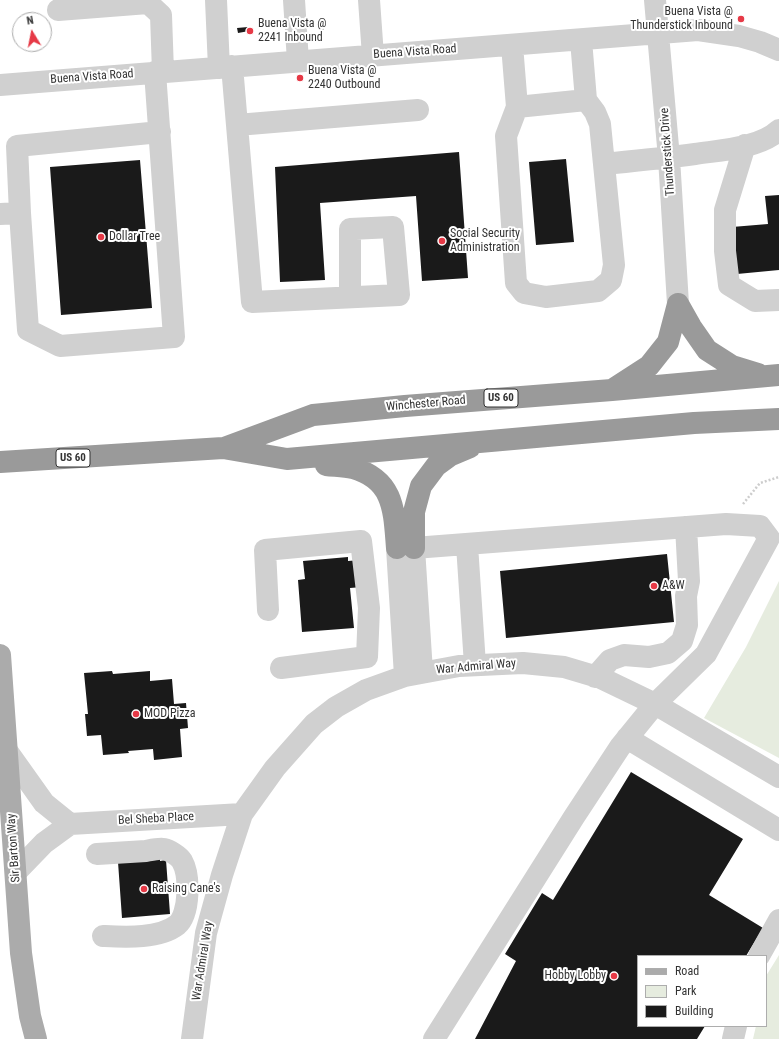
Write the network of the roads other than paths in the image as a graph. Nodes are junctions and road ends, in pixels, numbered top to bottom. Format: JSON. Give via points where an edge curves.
{"nodes":[{"id":1,"x":216,"y":0,"type":"edge"},
{"id":2,"x":294,"y":0,"type":"edge"},
{"id":3,"x":369,"y":0,"type":"edge"},
{"id":4,"x":655,"y":0,"type":"edge"},
{"id":5,"x":58,"y":10,"type":"dead end"},
{"id":6,"x":658,"y":33,"type":"junction"},
{"id":7,"x":581,"y":40,"type":"junction"},
{"id":8,"x":512,"y":45,"type":"junction"},
{"id":9,"x":779,"y":50,"type":"edge"},
{"id":10,"x":373,"y":56,"type":"junction"},
{"id":11,"x":298,"y":61,"type":"junction"},
{"id":12,"x":226,"y":67,"type":"junction"},
{"id":13,"x":159,"y":72,"type":"junction"},
{"id":14,"x":0,"y":85,"type":"edge"},
{"id":15,"x":586,"y":100,"type":"junction"},
{"id":16,"x":517,"y":107,"type":"junction"},
{"id":17,"x":418,"y":110,"type":"dead end"},
{"id":18,"x":237,"y":125,"type":"junction"},
{"id":19,"x":779,"y":130,"type":"edge"},
{"id":20,"x":160,"y":132,"type":"junction"},
{"id":21,"x":745,"y":146,"type":"junction"},
{"id":22,"x":669,"y":158,"type":"junction"},
{"id":23,"x":604,"y":164,"type":"junction"},
{"id":24,"x":10,"y":214,"type":"edge"},
{"id":25,"x":350,"y":297,"type":"dead end"},
{"id":26,"x":779,"y":300,"type":"edge"},
{"id":27,"x":678,"y":304,"type":"junction"},
{"id":28,"x":772,"y":376,"type":"edge"},
{"id":29,"x":612,"y":390,"type":"junction"},
{"id":30,"x":779,"y":419,"type":"edge"},
{"id":31,"x":483,"y":442,"type":"junction"},
{"id":32,"x":223,"y":448,"type":"junction"},
{"id":33,"x":287,"y":459,"type":"junction"},
{"id":34,"x":0,"y":462,"type":"edge"},
{"id":35,"x":686,"y":527,"type":"junction"},
{"id":36,"x":467,"y":545,"type":"junction"},
{"id":37,"x":405,"y":548,"type":"junction"},
{"id":38,"x":268,"y":610,"type":"dead end"},
{"id":39,"x":0,"y":655,"type":"edge"},
{"id":40,"x":475,"y":665,"type":"junction"},
{"id":41,"x":281,"y":668,"type":"dead end"},
{"id":42,"x":414,"y":674,"type":"junction"},
{"id":43,"x":595,"y":676,"type":"junction"},
{"id":44,"x":655,"y":704,"type":"junction"},
{"id":45,"x":627,"y":738,"type":"junction"},
{"id":46,"x":7,"y":751,"type":"junction"},
{"id":47,"x":779,"y":777,"type":"edge"},
{"id":48,"x":242,"y":814,"type":"junction"},
{"id":49,"x":70,"y":824,"type":"junction"},
{"id":50,"x":779,"y":830,"type":"edge"},
{"id":51,"x":97,"y":854,"type":"dead end"},
{"id":52,"x":16,"y":872,"type":"junction"},
{"id":53,"x":779,"y":920,"type":"edge"},
{"id":54,"x":103,"y":936,"type":"dead end"},
{"id":55,"x":760,"y":955,"type":"edge"},
{"id":56,"x":736,"y":1027,"type":"edge"},
{"id":57,"x":36,"y":1039,"type":"edge"},
{"id":58,"x":192,"y":1039,"type":"edge"},
{"id":59,"x":434,"y":1039,"type":"edge"},
{"id":60,"x":733,"y":1039,"type":"edge"}],
"edges":[{"from":1,"to":12,"type":"street"},
{"from":2,"to":11,"type":"street"},
{"from":3,"to":10,"type":"street"},
{"from":4,"to":6,"type":"street","name":"Thunderstick Drive"},
{"from":5,"to":13,"type":"street","via":[[148,3],[161,16]]},
{"from":6,"to":7,"type":"street","name":"Buena Vista Road"},
{"from":6,"to":9,"type":"street","name":"Buena Vista Road","via":[[698,30],[739,36]]},
{"from":6,"to":22,"type":"street","name":"Thunderstick Drive"},
{"from":7,"to":8,"type":"street","name":"Buena Vista Road"},
{"from":7,"to":15,"type":"street"},
{"from":8,"to":10,"type":"street","name":"Buena Vista Road"},
{"from":8,"to":16,"type":"street"},
{"from":10,"to":11,"type":"street","name":"Buena Vista Road"},
{"from":11,"to":12,"type":"street","name":"Buena Vista Road"},
{"from":12,"to":13,"type":"street","name":"Buena Vista Road"},
{"from":12,"to":18,"type":"street"},
{"from":13,"to":14,"type":"street","name":"Buena Vista Road"},
{"from":13,"to":20,"type":"street"},
{"from":15,"to":16,"type":"street"},
{"from":15,"to":23,"type":"street","via":[[600,124]]},
{"from":16,"to":23,"type":"street","via":[[506,136],[516,283],[524,293],[546,297],[598,291],[612,280],[614,264]]},
{"from":17,"to":18,"type":"street"},
{"from":18,"to":25,"type":"street","via":[[252,302]]},
{"from":19,"to":21,"type":"street","via":[[754,144]]},
{"from":20,"to":24,"type":"street","via":[[17,146]]},
{"from":20,"to":24,"type":"street","via":[[174,337],[60,346],[28,330]]},
{"from":21,"to":22,"type":"street"},
{"from":21,"to":26,"type":"street","via":[[725,210],[725,251],[729,285],[755,301]]},
{"from":22,"to":23,"type":"street"},
{"from":22,"to":27,"type":"street","name":"Thunderstick Drive"},
{"from":27,"to":28,"type":"highway","via":[[707,350],[732,366]]},
{"from":27,"to":29,"type":"highway","via":[[668,342],[649,366]]},
{"from":28,"to":29,"type":"highway","name":"Winchester Road","number":"US 60"},
{"from":29,"to":32,"type":"highway","name":"Winchester Road","number":"US 60","via":[[314,415]]},
{"from":30,"to":31,"type":"highway","name":"Winchester Road","number":"US 60","via":[[694,423]]},
{"from":31,"to":33,"type":"highway","name":"Winchester Road","number":"US 60"},
{"from":31,"to":37,"type":"highway","via":[[451,455],[436,466],[421,486]]},
{"from":32,"to":33,"type":"highway","name":"Winchester Road","number":"US 60"},
{"from":32,"to":34,"type":"highway","name":"Winchester Road","number":"US 60"},
{"from":33,"to":37,"type":"highway","via":[[353,468],[371,476],[383,486],[393,506]]},
{"from":35,"to":36,"type":"street"},
{"from":35,"to":43,"type":"street","via":[[689,581],[686,596],[687,625],[682,641],[668,653],[649,657],[624,655],[610,660]]},
{"from":35,"to":44,"type":"street","via":[[726,524],[760,526],[769,538],[706,654]]},
{"from":36,"to":37,"type":"street"},
{"from":36,"to":40,"type":"street"},
{"from":37,"to":42,"type":"street"},
{"from":38,"to":41,"type":"street","via":[[265,550],[361,541],[369,608],[367,657]]},
{"from":39,"to":46,"type":"main road","name":"Sir Barton Way"},
{"from":40,"to":42,"type":"street","name":"War Admiral Way"},
{"from":40,"to":43,"type":"street","name":"War Admiral Way","via":[[522,663],[564,667]]},
{"from":42,"to":48,"type":"street","name":"War Admiral Way","via":[[366,690],[336,707],[314,724],[275,768]]},
{"from":43,"to":44,"type":"street","name":"War Admiral Way"},
{"from":44,"to":45,"type":"street"},
{"from":44,"to":47,"type":"street","name":"War Admiral Way"},
{"from":45,"to":50,"type":"street"},
{"from":45,"to":59,"type":"street"},
{"from":46,"to":49,"type":"street","via":[[44,803]]},
{"from":46,"to":52,"type":"main road","name":"Sir Barton Way"},
{"from":48,"to":49,"type":"street","name":"Bel Sheba Place"},
{"from":48,"to":58,"type":"street","name":"War Admiral Way","via":[[206,933]]},
{"from":49,"to":52,"type":"street","via":[[44,843]]},
{"from":51,"to":54,"type":"street","via":[[164,849],[182,860],[188,892],[186,908],[179,924],[167,931],[139,936]]},
{"from":52,"to":57,"type":"main road","name":"Sir Barton Way","via":[[21,953]]},
{"from":53,"to":55,"type":"street"},
{"from":56,"to":60,"type":"street"}]}
